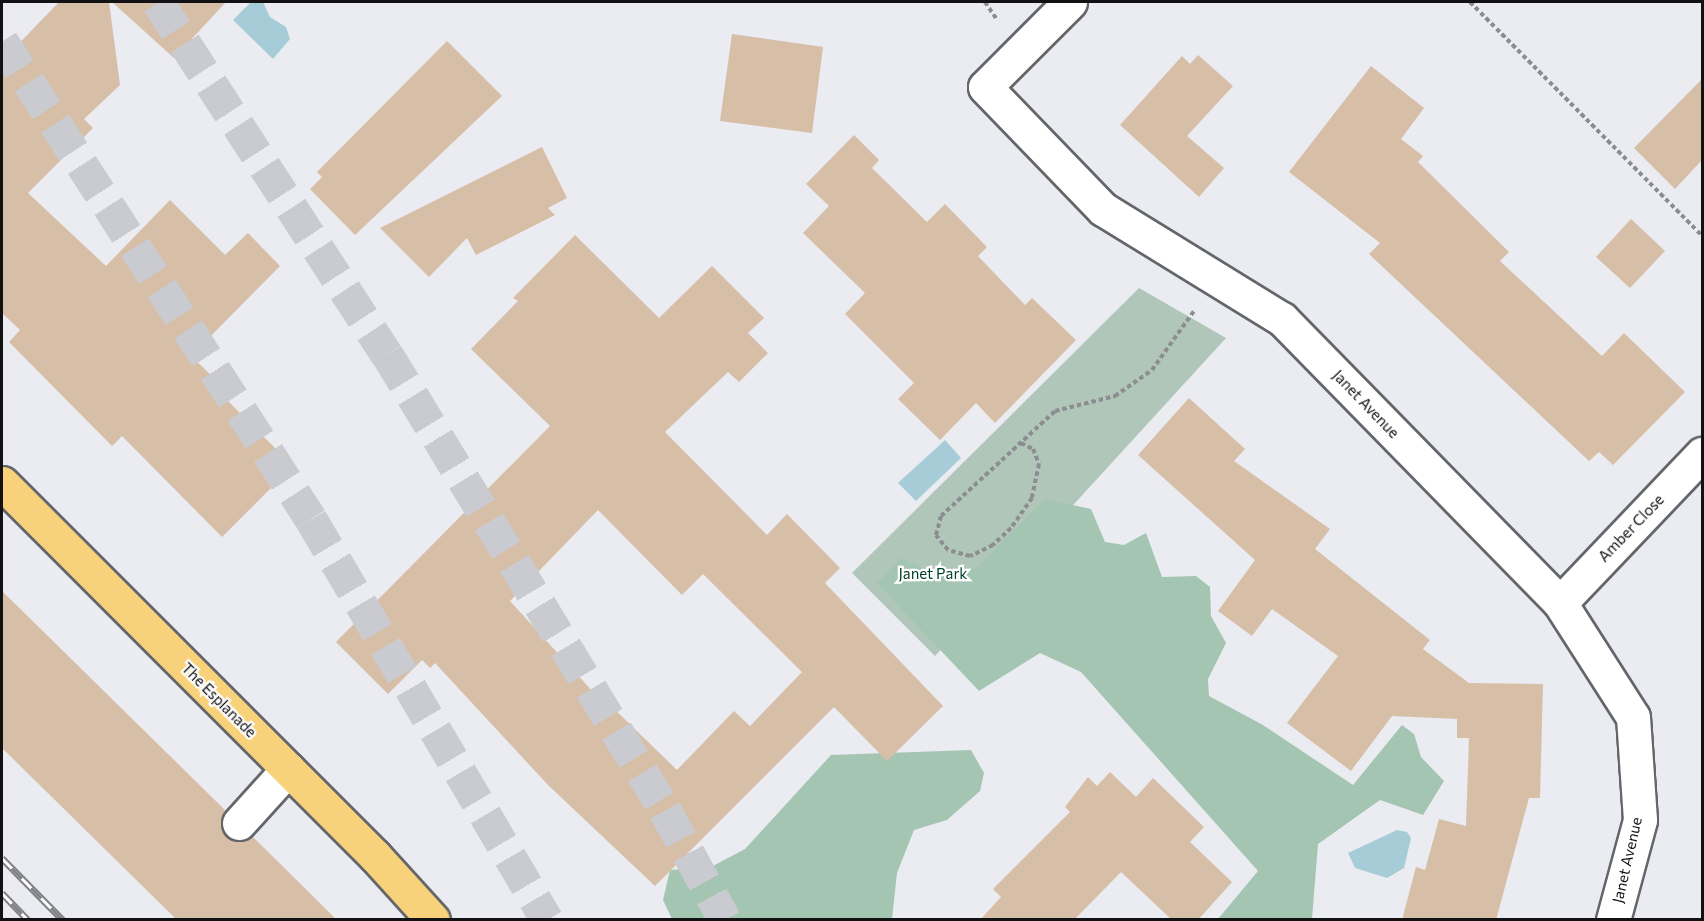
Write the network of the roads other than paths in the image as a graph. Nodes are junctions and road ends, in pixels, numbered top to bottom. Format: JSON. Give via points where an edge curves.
{"nodes":[{"id":1,"x":1070,"y":2,"type":"edge"},
{"id":2,"x":1702,"y":453,"type":"edge"},
{"id":3,"x":2,"y":483,"type":"edge"},
{"id":4,"x":1560,"y":603,"type":"junction"},
{"id":5,"x":288,"y":769,"type":"junction"},
{"id":6,"x":239,"y":823,"type":"dead end"},
{"id":7,"x":433,"y":920,"type":"edge"},
{"id":8,"x":1613,"y":920,"type":"edge"}],
"edges":[{"from":1,"to":4,"type":"street","name":"Janet Avenue","via":[[985,87],[1102,208],[1282,318]]},
{"from":2,"to":4,"type":"street","name":"Amber Close"},
{"from":3,"to":5,"type":"main road","name":"The Esplanade"},
{"from":4,"to":8,"type":"street","name":"Janet Avenue","via":[[1633,717],[1640,820]]},
{"from":5,"to":6,"type":"street"},
{"from":5,"to":7,"type":"main road","name":"The Esplanade"}]}
